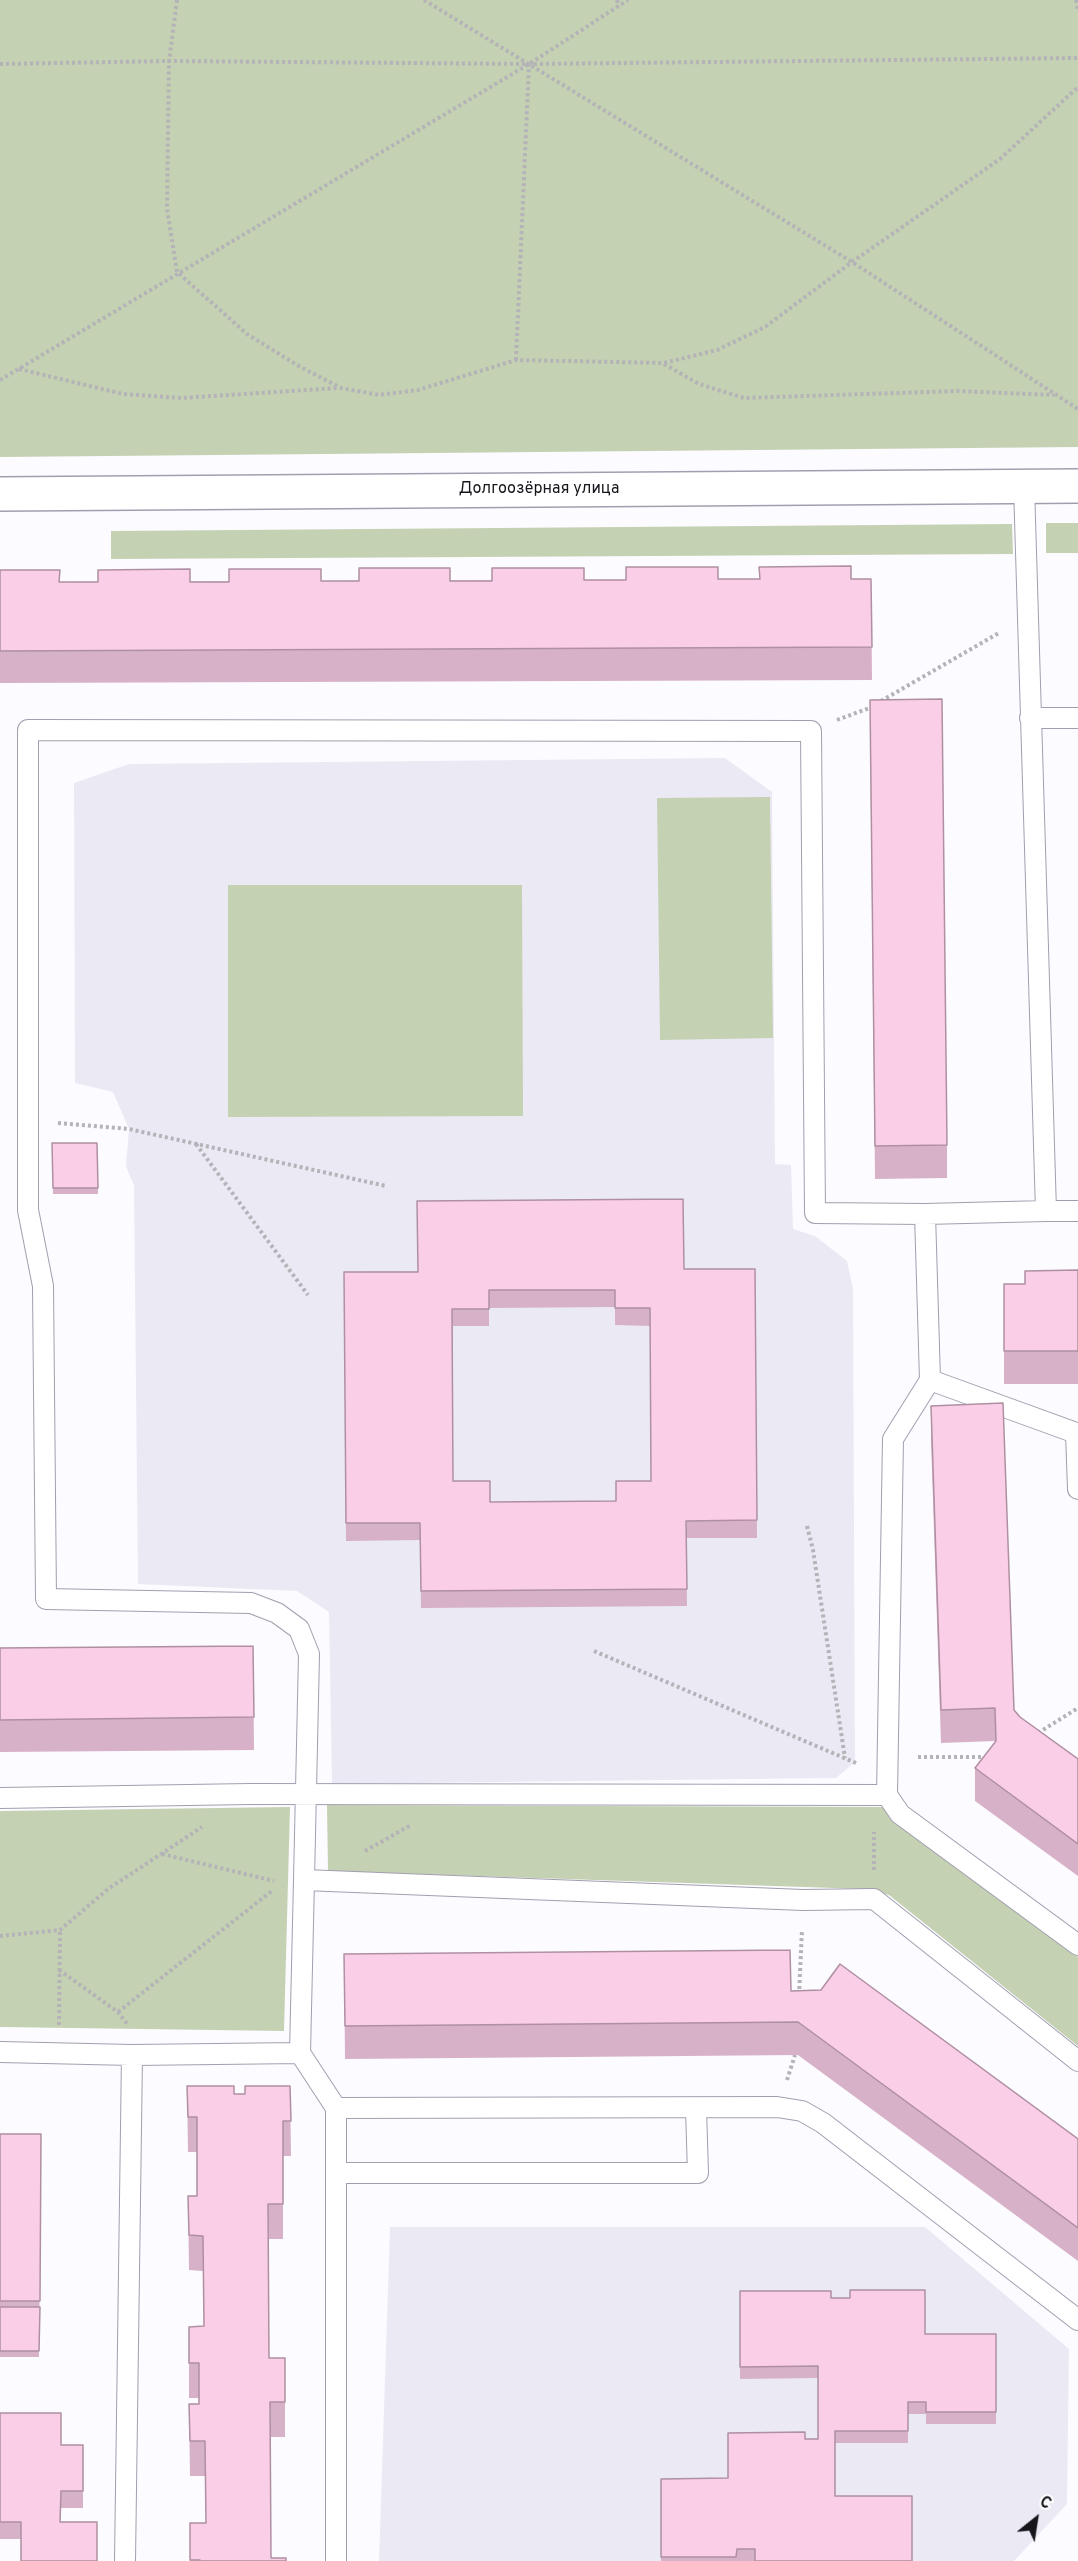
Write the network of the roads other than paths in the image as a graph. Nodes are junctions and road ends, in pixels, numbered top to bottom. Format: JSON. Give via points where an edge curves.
{"nodes":[{"id":1,"x":1024,"y":486,"type":"junction"},
{"id":2,"x":1078,"y":486,"type":"edge"},
{"id":3,"x":0,"y":494,"type":"edge"},
{"id":4,"x":1030,"y":718,"type":"junction"},
{"id":5,"x":1078,"y":718,"type":"edge"},
{"id":6,"x":1046,"y":1211,"type":"junction"},
{"id":7,"x":1078,"y":1211,"type":"edge"},
{"id":8,"x":925,"y":1214,"type":"junction"},
{"id":9,"x":930,"y":1380,"type":"junction"},
{"id":10,"x":1077,"y":1433,"type":"edge"},
{"id":11,"x":1078,"y":1489,"type":"edge"},
{"id":12,"x":306,"y":1795,"type":"junction"},
{"id":13,"x":881,"y":1795,"type":"junction"},
{"id":14,"x":0,"y":1798,"type":"edge"},
{"id":15,"x":304,"y":1880,"type":"junction"},
{"id":16,"x":1078,"y":1945,"type":"edge"},
{"id":17,"x":0,"y":2052,"type":"edge"},
{"id":18,"x":300,"y":2053,"type":"junction"},
{"id":19,"x":132,"y":2055,"type":"junction"},
{"id":20,"x":1078,"y":2061,"type":"edge"},
{"id":21,"x":336,"y":2108,"type":"junction"},
{"id":22,"x":696,"y":2109,"type":"junction"},
{"id":23,"x":337,"y":2173,"type":"junction"},
{"id":24,"x":1078,"y":2320,"type":"edge"},
{"id":25,"x":125,"y":2561,"type":"edge"},
{"id":26,"x":336,"y":2561,"type":"edge"}],
"edges":[{"from":1,"to":2,"type":"main road","name":"Долгоозёрная улица"},
{"from":1,"to":3,"type":"main road","name":"Долгоозёрная улица"},
{"from":1,"to":4,"type":"lane"},
{"from":4,"to":5,"type":"lane"},
{"from":4,"to":6,"type":"lane"},
{"from":6,"to":7,"type":"lane"},
{"from":6,"to":8,"type":"lane"},
{"from":8,"to":9,"type":"lane"},
{"from":8,"to":12,"type":"lane","via":[[815,1213],[812,730],[28,730],[28,1210],[43,1286],[46,1599],[251,1603],[277,1613],[299,1629],[309,1654]]},
{"from":9,"to":10,"type":"lane"},
{"from":9,"to":13,"type":"lane","via":[[893,1439],[888,1757]]},
{"from":10,"to":11,"type":"lane"},
{"from":12,"to":13,"type":"lane"},
{"from":12,"to":14,"type":"lane"},
{"from":12,"to":15,"type":"lane"},
{"from":13,"to":16,"type":"lane","via":[[900,1814]]},
{"from":15,"to":18,"type":"lane"},
{"from":15,"to":20,"type":"lane","via":[[803,1900],[874,1899]]},
{"from":17,"to":19,"type":"lane"},
{"from":18,"to":19,"type":"lane"},
{"from":18,"to":21,"type":"lane"},
{"from":19,"to":25,"type":"lane"},
{"from":21,"to":22,"type":"lane"},
{"from":21,"to":23,"type":"lane"},
{"from":22,"to":23,"type":"lane","via":[[698,2173]]},
{"from":22,"to":24,"type":"lane","via":[[802,2111],[823,2123]]},
{"from":23,"to":26,"type":"lane"}]}
